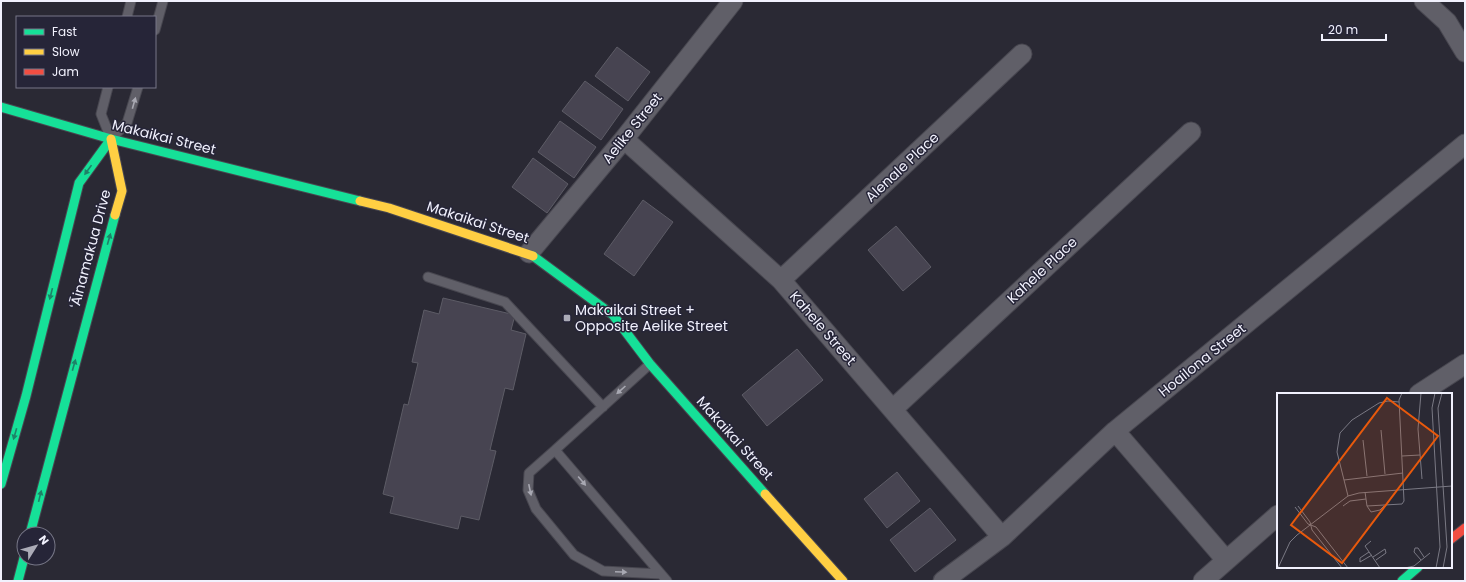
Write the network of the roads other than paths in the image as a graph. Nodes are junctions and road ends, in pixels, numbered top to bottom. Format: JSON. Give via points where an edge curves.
{"nodes":[{"id":1,"x":131,"y":1,"type":"edge"},
{"id":2,"x":164,"y":1,"type":"edge"},
{"id":3,"x":733,"y":1,"type":"edge"},
{"id":4,"x":1424,"y":1,"type":"edge"},
{"id":5,"x":127,"y":16,"type":"edge"},
{"id":6,"x":156,"y":27,"type":"edge"},
{"id":7,"x":1465,"y":52,"type":"edge"},
{"id":8,"x":1022,"y":54,"type":"dead end"},
{"id":9,"x":108,"y":88,"type":"edge"},
{"id":10,"x":138,"y":88,"type":"edge"},
{"id":11,"x":1,"y":106,"type":"edge"},
{"id":12,"x":1191,"y":132,"type":"dead end"},
{"id":13,"x":111,"y":139,"type":"junction"},
{"id":14,"x":624,"y":139,"type":"junction"},
{"id":15,"x":1465,"y":144,"type":"edge"},
{"id":16,"x":529,"y":253,"type":"junction"},
{"id":17,"x":428,"y":277,"type":"dead end"},
{"id":18,"x":781,"y":280,"type":"junction"},
{"id":19,"x":650,"y":364,"type":"junction"},
{"id":20,"x":1465,"y":364,"type":"edge"},
{"id":21,"x":1421,"y":393,"type":"edge"},
{"id":22,"x":603,"y":407,"type":"junction"},
{"id":23,"x":893,"y":409,"type":"junction"},
{"id":24,"x":1115,"y":431,"type":"junction"},
{"id":25,"x":555,"y":450,"type":"junction"},
{"id":26,"x":1,"y":484,"type":"edge"},
{"id":27,"x":1277,"y":516,"type":"edge"},
{"id":28,"x":32,"y":526,"type":"edge"},
{"id":29,"x":1465,"y":528,"type":"edge"},
{"id":30,"x":1002,"y":537,"type":"junction"},
{"id":31,"x":1452,"y":538,"type":"edge"},
{"id":32,"x":1226,"y":560,"type":"junction"},
{"id":33,"x":22,"y":566,"type":"edge"},
{"id":34,"x":1417,"y":568,"type":"edge"},
{"id":35,"x":664,"y":577,"type":"edge"},
{"id":36,"x":18,"y":581,"type":"edge"},
{"id":37,"x":843,"y":581,"type":"edge"},
{"id":38,"x":943,"y":581,"type":"edge"},
{"id":39,"x":1203,"y":581,"type":"edge"},
{"id":40,"x":1402,"y":581,"type":"edge"}],
"edges":[{"from":1,"to":5,"type":"lane"},
{"from":2,"to":6,"type":"lane"},
{"from":3,"to":14,"type":"street","name":"Aelike Street"},
{"from":4,"to":7,"type":"street","via":[[1447,22]]},
{"from":8,"to":18,"type":"street","name":"Alenale Place"},
{"from":9,"to":13,"type":"lane","via":[[101,114]]},
{"from":13,"to":10,"type":"lane","one_way":true,"via":[[128,123]]},
{"from":11,"to":13,"type":"street","name":"Makaikai Street"},
{"from":12,"to":23,"type":"street","name":"Kahele Place"},
{"from":13,"to":16,"type":"street","name":"Makaikai Street","via":[[389,208]]},
{"from":13,"to":26,"type":"street","name":"ʻĀinamakua Drive","one_way":true,"via":[[79,183],[26,396]]},
{"from":28,"to":13,"type":"street","name":"ʻĀinamakua Drive","one_way":true,"via":[[122,191]]},
{"from":14,"to":16,"type":"street","name":"Aelike Street"},
{"from":14,"to":18,"type":"street","name":"Kahele Street"},
{"from":15,"to":24,"type":"street","name":"Hoailona Street"},
{"from":16,"to":19,"type":"street","name":"Makaikai Street","via":[[613,315]]},
{"from":17,"to":22,"type":"lane","via":[[505,302]]},
{"from":18,"to":23,"type":"street","name":"Kahele Street"},
{"from":19,"to":22,"type":"lane","one_way":true},
{"from":19,"to":37,"type":"street","name":"Makaikai Street"},
{"from":20,"to":21,"type":"street"},
{"from":22,"to":25,"type":"lane"},
{"from":23,"to":30,"type":"street","name":"Kahele Street"},
{"from":24,"to":30,"type":"street","name":"Hoailona Street"},
{"from":24,"to":32,"type":"street"},
{"from":25,"to":35,"type":"lane","one_way":true},
{"from":25,"to":35,"type":"lane","one_way":true,"via":[[529,473],[528,490],[536,509],[574,555],[603,571]]},
{"from":27,"to":32,"type":"street"},
{"from":29,"to":31,"type":"street"},
{"from":30,"to":38,"type":"street","name":"Hoailona Street"},
{"from":32,"to":39,"type":"street"},
{"from":33,"to":36,"type":"street"},
{"from":34,"to":40,"type":"street"}]}
